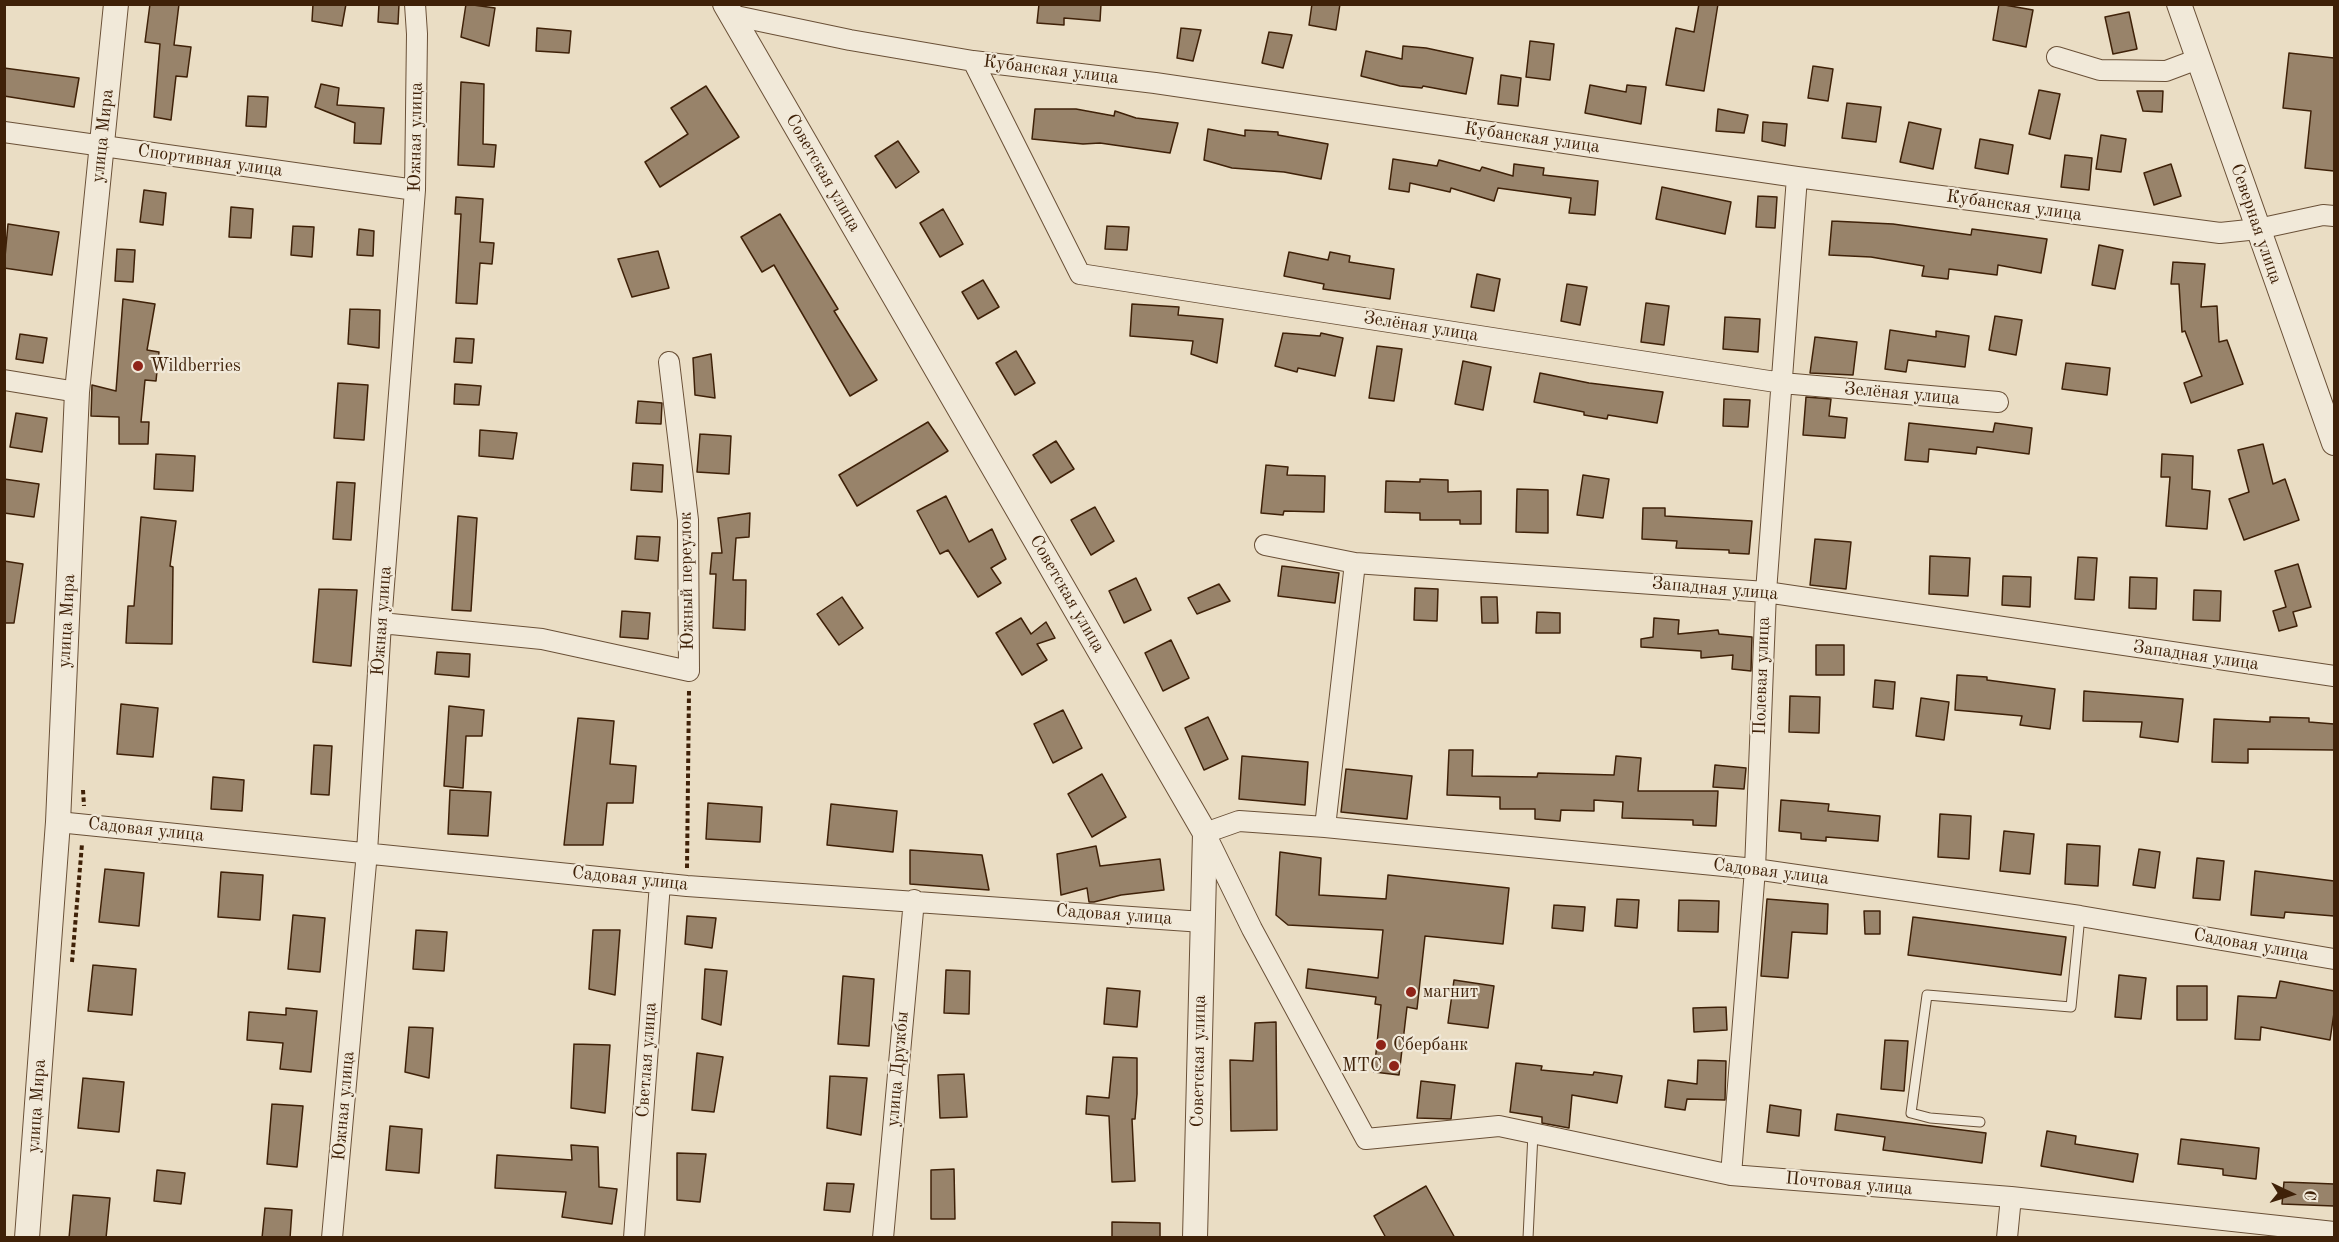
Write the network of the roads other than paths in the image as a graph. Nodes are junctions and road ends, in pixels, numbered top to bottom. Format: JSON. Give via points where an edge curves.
{"nodes":[{"id":1,"x":116,"y":4,"type":"edge"},
{"id":2,"x":415,"y":4,"type":"edge"},
{"id":3,"x":2179,"y":4,"type":"edge"},
{"id":4,"x":728,"y":10,"type":"edge"},
{"id":5,"x":2057,"y":57,"type":"dead end"},
{"id":6,"x":2198,"y":59,"type":"junction"},
{"id":7,"x":973,"y":61,"type":"junction"},
{"id":8,"x":4,"y":132,"type":"edge"},
{"id":9,"x":101,"y":146,"type":"junction"},
{"id":10,"x":1797,"y":177,"type":"junction"},
{"id":11,"x":416,"y":189,"type":"junction"},
{"id":12,"x":2334,"y":216,"type":"edge"},
{"id":13,"x":2258,"y":229,"type":"junction"},
{"id":14,"x":669,"y":362,"type":"dead end"},
{"id":15,"x":4,"y":380,"type":"edge"},
{"id":16,"x":1782,"y":383,"type":"junction"},
{"id":17,"x":77,"y":392,"type":"junction"},
{"id":18,"x":1998,"y":402,"type":"dead end"},
{"id":19,"x":2334,"y":443,"type":"edge"},
{"id":20,"x":1265,"y":545,"type":"dead end"},
{"id":21,"x":1355,"y":563,"type":"junction"},
{"id":22,"x":1766,"y":592,"type":"junction"},
{"id":23,"x":381,"y":622,"type":"junction"},
{"id":24,"x":2334,"y":676,"type":"edge"},
{"id":25,"x":58,"y":822,"type":"junction"},
{"id":26,"x":1325,"y":827,"type":"junction"},
{"id":27,"x":1205,"y":833,"type":"junction"},
{"id":28,"x":367,"y":852,"type":"junction"},
{"id":29,"x":1755,"y":869,"type":"junction"},
{"id":30,"x":660,"y":883,"type":"junction"},
{"id":31,"x":914,"y":900,"type":"junction"},
{"id":32,"x":2080,"y":916,"type":"junction"},
{"id":33,"x":1203,"y":922,"type":"junction"},
{"id":34,"x":2334,"y":959,"type":"edge"},
{"id":35,"x":1980,"y":1122,"type":"dead end"},
{"id":36,"x":1533,"y":1133,"type":"junction"},
{"id":37,"x":1731,"y":1175,"type":"junction"},
{"id":38,"x":2011,"y":1197,"type":"junction"},
{"id":39,"x":2334,"y":1232,"type":"edge"},
{"id":40,"x":27,"y":1238,"type":"edge"},
{"id":41,"x":332,"y":1238,"type":"edge"},
{"id":42,"x":634,"y":1238,"type":"edge"},
{"id":43,"x":883,"y":1238,"type":"edge"},
{"id":44,"x":1195,"y":1238,"type":"edge"},
{"id":45,"x":1528,"y":1238,"type":"edge"},
{"id":46,"x":2007,"y":1238,"type":"edge"}],
"edges":[{"from":1,"to":9,"type":"street","name":"улица Мира"},
{"from":2,"to":11,"type":"street","name":"Южная улица"},
{"from":3,"to":6,"type":"street","name":"Северная улица"},
{"from":4,"to":7,"type":"street","name":"Кубанская улица","via":[[850,40]]},
{"from":4,"to":27,"type":"street","name":"Советская улица"},
{"from":5,"to":6,"type":"street","via":[[2100,70],[2166,71]]},
{"from":6,"to":13,"type":"street","name":"Северная улица"},
{"from":7,"to":10,"type":"street","name":"Кубанская улица","via":[[1155,83]]},
{"from":7,"to":16,"type":"street","name":"Зелёная улица","via":[[1080,274]]},
{"from":8,"to":9,"type":"street","name":"Спортивная улица"},
{"from":9,"to":11,"type":"street","name":"Спортивная улица"},
{"from":9,"to":17,"type":"street","name":"улица Мира"},
{"from":10,"to":13,"type":"street","name":"Кубанская улица","via":[[2220,233]]},
{"from":10,"to":16,"type":"street","name":"Полевая улица"},
{"from":11,"to":23,"type":"street","name":"Южная улица"},
{"from":12,"to":13,"type":"street","name":"Кубанская улица"},
{"from":13,"to":19,"type":"street","name":"Северная улица"},
{"from":14,"to":23,"type":"street","name":"Южный переулок","via":[[688,520],[689,671],[542,639]]},
{"from":15,"to":17,"type":"street"},
{"from":16,"to":18,"type":"street","name":"Зелёная улица"},
{"from":16,"to":22,"type":"street","name":"Полевая улица"},
{"from":17,"to":25,"type":"street","name":"улица Мира"},
{"from":20,"to":21,"type":"street","name":"Западная улица"},
{"from":21,"to":22,"type":"street","name":"Западная улица"},
{"from":21,"to":26,"type":"street"},
{"from":22,"to":24,"type":"street","name":"Западная улица"},
{"from":22,"to":29,"type":"street","name":"Полевая улица"},
{"from":23,"to":28,"type":"street","name":"Южная улица"},
{"from":25,"to":28,"type":"street","name":"Садовая улица"},
{"from":25,"to":40,"type":"street","name":"улица Мира"},
{"from":26,"to":27,"type":"street","name":"Садовая улица","via":[[1239,822]]},
{"from":26,"to":29,"type":"street","name":"Садовая улица"},
{"from":27,"to":33,"type":"street","name":"Советская улица"},
{"from":27,"to":36,"type":"street","name":"Почтовая улица","via":[[1252,929],[1366,1139],[1499,1126]]},
{"from":28,"to":30,"type":"street","name":"Садовая улица"},
{"from":28,"to":41,"type":"street","name":"Южная улица"},
{"from":29,"to":32,"type":"street","name":"Садовая улица"},
{"from":29,"to":37,"type":"street","name":"Полевая улица"},
{"from":30,"to":31,"type":"street","name":"Садовая улица"},
{"from":30,"to":42,"type":"street","name":"Светлая улица"},
{"from":31,"to":33,"type":"street","name":"Садовая улица"},
{"from":31,"to":43,"type":"street","name":"улица Дружбы"},
{"from":32,"to":34,"type":"street","name":"Садовая улица"},
{"from":32,"to":35,"type":"lane","via":[[2071,1007],[1927,994],[1911,1113]]},
{"from":33,"to":44,"type":"street","name":"Советская улица"},
{"from":36,"to":37,"type":"street","name":"Почтовая улица"},
{"from":36,"to":45,"type":"lane"},
{"from":37,"to":38,"type":"street","name":"Почтовая улица"},
{"from":38,"to":39,"type":"street","name":"Почтовая улица"},
{"from":38,"to":46,"type":"street"}]}
